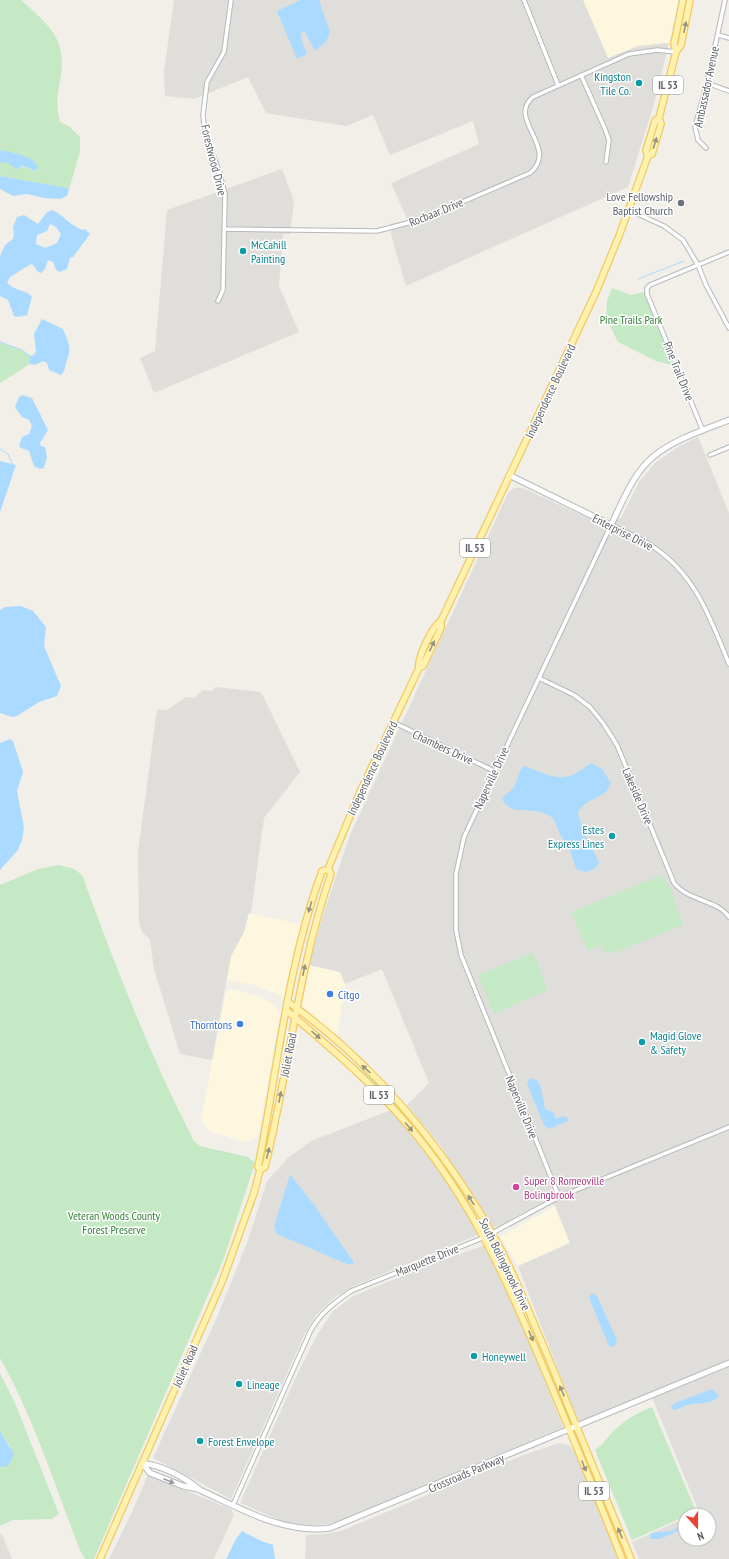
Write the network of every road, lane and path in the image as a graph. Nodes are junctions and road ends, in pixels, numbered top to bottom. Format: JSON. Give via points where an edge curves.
{"nodes":[{"id":1,"x":231,"y":0,"type":"edge"},
{"id":2,"x":524,"y":0,"type":"edge"},
{"id":3,"x":683,"y":0,"type":"edge"},
{"id":4,"x":690,"y":0,"type":"edge"},
{"id":5,"x":725,"y":0,"type":"edge"},
{"id":6,"x":718,"y":35,"type":"junction"},
{"id":7,"x":729,"y":38,"type":"edge"},
{"id":8,"x":676,"y":52,"type":"junction"},
{"id":9,"x":581,"y":75,"type":"junction"},
{"id":10,"x":707,"y":83,"type":"junction"},
{"id":11,"x":558,"y":85,"type":"junction"},
{"id":12,"x":729,"y":91,"type":"edge"},
{"id":13,"x":706,"y":148,"type":"dead end"},
{"id":14,"x":606,"y":162,"type":"dead end"},
{"id":15,"x":629,"y":210,"type":"junction"},
{"id":16,"x":225,"y":229,"type":"junction"},
{"id":17,"x":729,"y":252,"type":"edge"},
{"id":18,"x":698,"y":265,"type":"junction"},
{"id":19,"x":218,"y":301,"type":"dead end"},
{"id":20,"x":729,"y":316,"type":"edge"},
{"id":21,"x":724,"y":318,"type":"junction"},
{"id":22,"x":729,"y":328,"type":"edge"},
{"id":23,"x":729,"y":420,"type":"edge"},
{"id":24,"x":703,"y":431,"type":"junction"},
{"id":25,"x":729,"y":447,"type":"edge"},
{"id":26,"x":710,"y":455,"type":"dead end"},
{"id":27,"x":509,"y":475,"type":"junction"},
{"id":28,"x":610,"y":525,"type":"junction"},
{"id":29,"x":729,"y":664,"type":"edge"},
{"id":30,"x":539,"y":678,"type":"junction"},
{"id":31,"x":393,"y":722,"type":"junction"},
{"id":32,"x":494,"y":771,"type":"junction"},
{"id":33,"x":328,"y":869,"type":"junction"},
{"id":34,"x":729,"y":917,"type":"edge"},
{"id":35,"x":288,"y":1002,"type":"junction"},
{"id":36,"x":297,"y":1008,"type":"junction"},
{"id":37,"x":286,"y":1010,"type":"junction"},
{"id":38,"x":295,"y":1018,"type":"junction"},
{"id":39,"x":729,"y":1127,"type":"edge"},
{"id":40,"x":260,"y":1170,"type":"junction"},
{"id":41,"x":560,"y":1197,"type":"junction"},
{"id":42,"x":492,"y":1234,"type":"junction"},
{"id":43,"x":485,"y":1237,"type":"junction"},
{"id":44,"x":729,"y":1363,"type":"edge"},
{"id":45,"x":578,"y":1427,"type":"junction"},
{"id":46,"x":570,"y":1430,"type":"junction"},
{"id":47,"x":142,"y":1463,"type":"junction"},
{"id":48,"x":200,"y":1490,"type":"junction"},
{"id":49,"x":233,"y":1505,"type":"junction"},
{"id":50,"x":100,"y":1559,"type":"edge"},
{"id":51,"x":622,"y":1559,"type":"edge"},
{"id":52,"x":631,"y":1559,"type":"edge"}],
"edges":[{"from":1,"to":16,"type":"street","name":"Forestwood Drive","via":[[224,52],[207,82],[203,115],[205,133],[223,183]]},
{"from":2,"to":11,"type":"street"},
{"from":3,"to":8,"type":"main road","name":"Independence Boulevard","number":"IL 53","via":[[674,44]]},
{"from":8,"to":4,"type":"main road","name":"Independence Boulevard","number":"IL 53","one_way":true,"via":[[681,45]]},
{"from":5,"to":6,"type":"street","name":"Ambassador Avenue"},
{"from":6,"to":7,"type":"street"},
{"from":6,"to":10,"type":"street","name":"Ambassador Avenue"},
{"from":8,"to":9,"type":"street","via":[[642,51]]},
{"from":8,"to":15,"type":"main road","name":"Independence Boulevard","number":"IL 53","via":[[659,118],[655,121],[646,151],[648,156]]},
{"from":9,"to":11,"type":"street"},
{"from":9,"to":14,"type":"street","via":[[609,140]]},
{"from":10,"to":12,"type":"street"},
{"from":10,"to":13,"type":"street","name":"Ambassador Avenue","via":[[695,127],[698,140]]},
{"from":11,"to":16,"type":"street","name":"Rocbaar Drive","via":[[533,97],[525,109],[540,159],[530,173],[423,219],[377,231]]},
{"from":15,"to":18,"type":"street","via":[[675,232]]},
{"from":15,"to":27,"type":"main road","name":"Independence Boulevard","number":"IL 53","via":[[596,292]]},
{"from":16,"to":19,"type":"street","name":"Forestwood Drive","via":[[223,290]]},
{"from":17,"to":18,"type":"street"},
{"from":18,"to":21,"type":"street"},
{"from":18,"to":24,"type":"street","name":"Pine Trail Drive","via":[[650,286],[647,294]]},
{"from":20,"to":21,"type":"street"},
{"from":21,"to":22,"type":"street"},
{"from":23,"to":24,"type":"street","name":"Naperville Drive"},
{"from":24,"to":28,"type":"street","name":"Naperville Drive","via":[[667,447],[644,466],[632,482]]},
{"from":25,"to":26,"type":"street"},
{"from":27,"to":28,"type":"street","name":"Enterprise Drive"},
{"from":27,"to":31,"type":"main road","name":"Independence Boulevard","number":"IL 53","via":[[440,621],[441,628]]},
{"from":28,"to":29,"type":"street","name":"Enterprise Drive","via":[[651,545],[676,565],[688,579],[704,605]]},
{"from":28,"to":30,"type":"street","name":"Naperville Drive"},
{"from":30,"to":32,"type":"street","name":"Naperville Drive"},
{"from":30,"to":34,"type":"street","name":"Lakeside Drive","via":[[574,695],[590,707],[603,723],[617,745],[674,883],[680,890],[722,910]]},
{"from":31,"to":32,"type":"street","name":"Chambers Drive"},
{"from":31,"to":33,"type":"main road","name":"Independence Boulevard","number":"IL 53","via":[[349,816]]},
{"from":32,"to":41,"type":"street","name":"Naperville Drive","via":[[465,835],[456,874],[456,930],[468,974]]},
{"from":33,"to":35,"type":"main road","name":"Independence Boulevard","number":"IL 53","one_way":true,"via":[[322,871],[308,912]]},
{"from":36,"to":33,"type":"main road","name":"Independence Boulevard","number":"IL 53","one_way":true,"via":[[311,942],[331,874]]},
{"from":35,"to":36,"type":"main road","name":"South Bolingbrook Drive","number":"IL 53"},
{"from":35,"to":37,"type":"main road","name":"Independence Boulevard","number":"IL 53"},
{"from":36,"to":38,"type":"main road","name":"Joliet Road"},
{"from":42,"to":36,"type":"main road","name":"South Bolingbrook Drive","number":"IL 53","one_way":true,"via":[[450,1168],[396,1099],[371,1073]]},
{"from":37,"to":38,"type":"main road","name":"South Bolingbrook Drive","number":"IL 53"},
{"from":37,"to":40,"type":"main road","name":"Joliet Road","via":[[258,1167]]},
{"from":40,"to":38,"type":"main road","name":"Joliet Road","one_way":true,"via":[[265,1167]]},
{"from":38,"to":43,"type":"main road","name":"South Bolingbrook Drive","number":"IL 53","one_way":true,"via":[[345,1060],[413,1132],[452,1184]]},
{"from":39,"to":41,"type":"street","name":"Marquette Drive"},
{"from":40,"to":47,"type":"main road","name":"Joliet Road","via":[[222,1282]]},
{"from":41,"to":42,"type":"street","name":"Marquette Drive"},
{"from":42,"to":43,"type":"street","name":"Marquette Drive"},
{"from":45,"to":42,"type":"main road","name":"South Bolingbrook Drive","number":"IL 53","one_way":true,"via":[[517,1284]]},
{"from":43,"to":46,"type":"main road","name":"South Bolingbrook Drive","number":"IL 53","one_way":true,"via":[[509,1284]]},
{"from":43,"to":49,"type":"street","name":"Marquette Drive","via":[[351,1291],[324,1312],[310,1332]]},
{"from":44,"to":45,"type":"street","name":"Crossroads Parkway"},
{"from":45,"to":46,"type":"street","name":"Crossroads Parkway"},
{"from":52,"to":45,"type":"main road","name":"South Bolingbrook Drive","number":"IL 53","one_way":true},
{"from":46,"to":49,"type":"street","name":"Crossroads Parkway","via":[[330,1528],[313,1530],[274,1524]]},
{"from":46,"to":51,"type":"main road","name":"South Bolingbrook Drive","number":"IL 53","one_way":true},
{"from":47,"to":48,"type":"street","name":"Crossroads Parkway","via":[[153,1465],[190,1482]]},
{"from":47,"to":48,"type":"street","name":"Crossroads Parkway","one_way":true,"via":[[150,1473]]},
{"from":47,"to":50,"type":"main road","name":"Joliet Road"},
{"from":48,"to":49,"type":"street","name":"Crossroads Parkway"}]}
